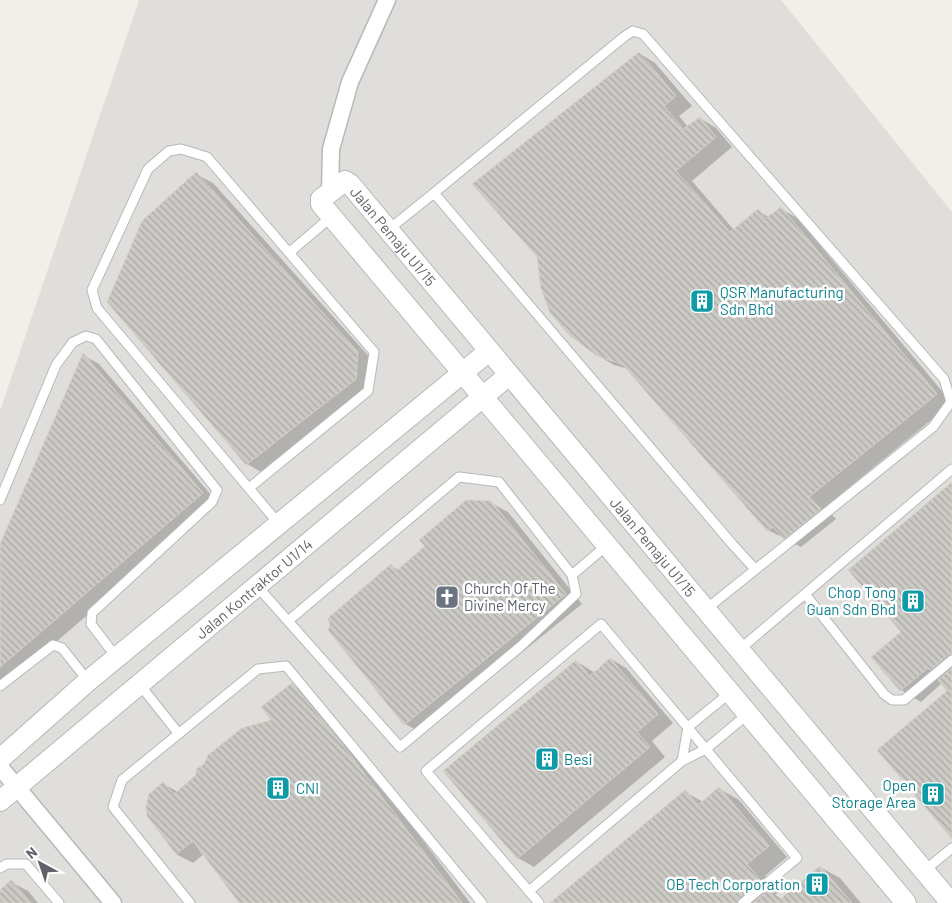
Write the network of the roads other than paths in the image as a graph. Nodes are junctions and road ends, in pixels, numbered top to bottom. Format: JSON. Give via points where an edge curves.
{"nodes":[{"id":1,"x":387,"y":0,"type":"edge"},
{"id":2,"x":330,"y":192,"type":"junction"},
{"id":3,"x":434,"y":193,"type":"junction"},
{"id":4,"x":331,"y":217,"type":"junction"},
{"id":5,"x":388,"y":230,"type":"junction"},
{"id":6,"x":290,"y":252,"type":"junction"},
{"id":7,"x":489,"y":351,"type":"junction"},
{"id":8,"x":463,"y":373,"type":"junction"},
{"id":9,"x":508,"y":375,"type":"junction"},
{"id":10,"x":482,"y":397,"type":"junction"},
{"id":11,"x":952,"y":469,"type":"edge"},
{"id":12,"x":249,"y":488,"type":"junction"},
{"id":13,"x":0,"y":500,"type":"edge"},
{"id":14,"x":279,"y":524,"type":"junction"},
{"id":15,"x":606,"y":546,"type":"junction"},
{"id":16,"x":755,"y":569,"type":"junction"},
{"id":17,"x":572,"y":575,"type":"junction"},
{"id":18,"x":257,"y":586,"type":"junction"},
{"id":19,"x":805,"y":594,"type":"junction"},
{"id":20,"x":705,"y":610,"type":"junction"},
{"id":21,"x":288,"y":622,"type":"junction"},
{"id":22,"x":739,"y":650,"type":"junction"},
{"id":23,"x":117,"y":658,"type":"junction"},
{"id":24,"x":952,"y":660,"type":"edge"},
{"id":25,"x":88,"y":681,"type":"junction"},
{"id":26,"x":140,"y":684,"type":"junction"},
{"id":27,"x":0,"y":686,"type":"edge"},
{"id":28,"x":731,"y":692,"type":"junction"},
{"id":29,"x":749,"y":713,"type":"junction"},
{"id":30,"x":688,"y":727,"type":"junction"},
{"id":31,"x":179,"y":734,"type":"junction"},
{"id":32,"x":706,"y":749,"type":"junction"},
{"id":33,"x":0,"y":759,"type":"edge"},
{"id":34,"x":682,"y":761,"type":"junction"},
{"id":35,"x":0,"y":767,"type":"edge"},
{"id":36,"x":17,"y":787,"type":"junction"},
{"id":37,"x":0,"y":801,"type":"edge"},
{"id":38,"x":952,"y":848,"type":"edge"},
{"id":39,"x":0,"y":868,"type":"edge"},
{"id":40,"x":924,"y":871,"type":"junction"},
{"id":41,"x":529,"y":891,"type":"junction"},
{"id":42,"x":59,"y":903,"type":"edge"},
{"id":43,"x":113,"y":903,"type":"edge"},
{"id":44,"x":190,"y":903,"type":"edge"},
{"id":45,"x":482,"y":903,"type":"edge"},
{"id":46,"x":539,"y":903,"type":"edge"},
{"id":47,"x":743,"y":903,"type":"edge"},
{"id":48,"x":906,"y":903,"type":"edge"},
{"id":49,"x":950,"y":903,"type":"edge"}],
"edges":[{"from":1,"to":2,"type":"street","via":[[350,82],[331,149]]},
{"from":2,"to":4,"type":"street","name":"Jalan Pemaju U1/15","via":[[321,199],[321,204]]},
{"from":2,"to":5,"type":"street","name":"Jalan Pemaju U1/15","via":[[345,180]]},
{"from":3,"to":5,"type":"lane"},
{"from":3,"to":16,"type":"lane"},
{"from":3,"to":16,"type":"lane","via":[[625,36],[633,31],[643,34],[944,379],[951,402],[933,427]]},
{"from":4,"to":6,"type":"lane"},
{"from":4,"to":8,"type":"street","name":"Jalan Pemaju U1/15"},
{"from":5,"to":7,"type":"street","name":"Jalan Pemaju U1/15"},
{"from":6,"to":12,"type":"lane","via":[[374,352],[368,390]]},
{"from":6,"to":12,"type":"lane","via":[[207,156],[181,149],[169,151],[148,169],[92,290],[97,308]]},
{"from":7,"to":8,"type":"street"},
{"from":7,"to":9,"type":"street","name":"Jalan Pemaju U1/15"},
{"from":8,"to":10,"type":"street","name":"Jalan Pemaju U1/15"},
{"from":8,"to":14,"type":"street"},
{"from":9,"to":10,"type":"street","name":"Jalan Kontraktor U1/14"},
{"from":9,"to":20,"type":"street","name":"Jalan Pemaju U1/15"},
{"from":10,"to":15,"type":"street","name":"Jalan Pemaju U1/15"},
{"from":10,"to":18,"type":"street","name":"Jalan Kontraktor U1/14"},
{"from":11,"to":19,"type":"lane"},
{"from":12,"to":14,"type":"lane"},
{"from":13,"to":23,"type":"lane","via":[[56,365],[73,342],[86,336],[96,339],[217,490],[212,502],[92,613],[90,624]]},
{"from":14,"to":23,"type":"street"},
{"from":15,"to":17,"type":"lane"},
{"from":15,"to":28,"type":"street","name":"Jalan Pemaju U1/15"},
{"from":16,"to":20,"type":"lane"},
{"from":17,"to":21,"type":"lane","via":[[499,482],[459,477]]},
{"from":17,"to":21,"type":"lane","via":[[576,594],[521,646],[400,747]]},
{"from":18,"to":21,"type":"lane"},
{"from":18,"to":26,"type":"street","name":"Jalan Kontraktor U1/14"},
{"from":19,"to":22,"type":"lane"},
{"from":19,"to":24,"type":"lane","via":[[892,700],[904,700]]},
{"from":20,"to":22,"type":"street","name":"Jalan Pemaju U1/15"},
{"from":22,"to":40,"type":"street","name":"Jalan Pemaju U1/15"},
{"from":23,"to":25,"type":"street"},
{"from":25,"to":27,"type":"lane","via":[[62,648],[53,645]]},
{"from":25,"to":33,"type":"street"},
{"from":26,"to":31,"type":"lane"},
{"from":26,"to":36,"type":"street","name":"Jalan Kontraktor U1/14"},
{"from":28,"to":29,"type":"street","name":"Jalan Pemaju U1/15"},
{"from":28,"to":30,"type":"lane"},
{"from":29,"to":32,"type":"lane"},
{"from":29,"to":48,"type":"street","name":"Jalan Pemaju U1/15"},
{"from":30,"to":32,"type":"lane"},
{"from":30,"to":34,"type":"lane"},
{"from":30,"to":41,"type":"lane","via":[[601,624],[426,771]]},
{"from":31,"to":44,"type":"lane","via":[[122,780],[113,807]]},
{"from":31,"to":45,"type":"lane","via":[[258,669],[286,666]]},
{"from":32,"to":34,"type":"lane"},
{"from":32,"to":47,"type":"lane","via":[[797,858]]},
{"from":34,"to":41,"type":"lane"},
{"from":35,"to":36,"type":"street"},
{"from":36,"to":37,"type":"street","name":"Jalan Kontraktor U1/14"},
{"from":36,"to":43,"type":"street"},
{"from":38,"to":40,"type":"lane"},
{"from":39,"to":42,"type":"lane","via":[[7,864],[26,864]]},
{"from":40,"to":49,"type":"street","name":"Jalan Pemaju U1/15"},
{"from":41,"to":46,"type":"lane"}]}
